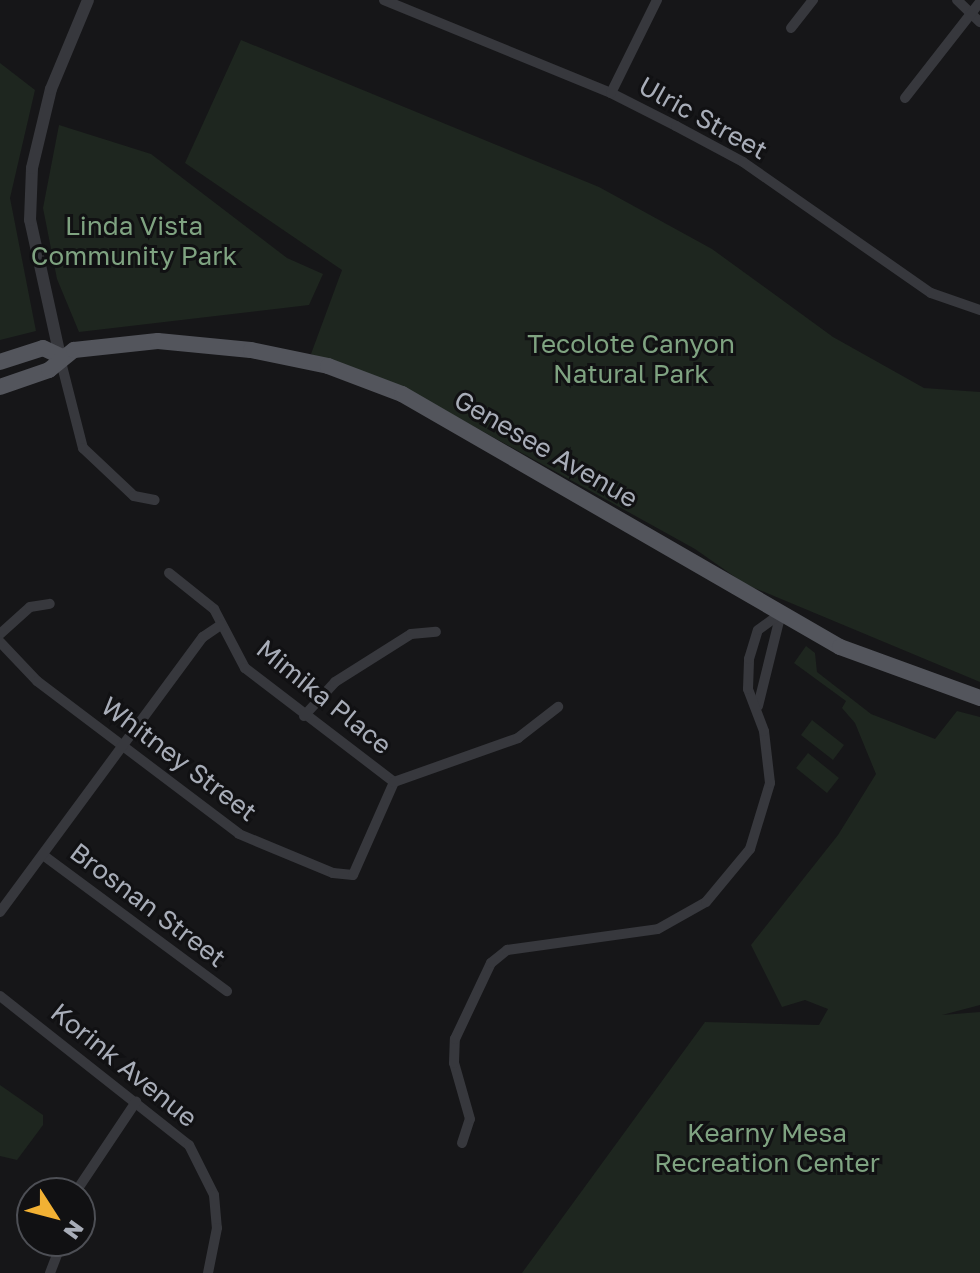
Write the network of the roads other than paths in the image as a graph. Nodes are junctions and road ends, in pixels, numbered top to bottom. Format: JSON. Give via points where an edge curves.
{"nodes":[{"id":1,"x":88,"y":0,"type":"edge"},
{"id":2,"x":384,"y":0,"type":"edge"},
{"id":3,"x":657,"y":0,"type":"edge"},
{"id":4,"x":813,"y":0,"type":"edge"},
{"id":5,"x":957,"y":0,"type":"edge"},
{"id":6,"x":980,"y":2,"type":"edge"},
{"id":7,"x":971,"y":13,"type":"junction"},
{"id":8,"x":980,"y":22,"type":"edge"},
{"id":9,"x":791,"y":28,"type":"dead end"},
{"id":10,"x":611,"y":93,"type":"junction"},
{"id":11,"x":905,"y":98,"type":"dead end"},
{"id":12,"x":980,"y":310,"type":"edge"},
{"id":13,"x":60,"y":356,"type":"junction"},
{"id":14,"x":0,"y":362,"type":"edge"},
{"id":15,"x":0,"y":387,"type":"edge"},
{"id":16,"x":155,"y":500,"type":"dead end"},
{"id":17,"x":169,"y":573,"type":"dead end"},
{"id":18,"x":50,"y":604,"type":"dead end"},
{"id":19,"x":781,"y":613,"type":"junction"},
{"id":20,"x":221,"y":625,"type":"junction"},
{"id":21,"x":436,"y":632,"type":"dead end"},
{"id":22,"x":0,"y":634,"type":"edge"},
{"id":23,"x":0,"y":642,"type":"edge"},
{"id":24,"x":980,"y":698,"type":"edge"},
{"id":25,"x":758,"y":706,"type":"junction"},
{"id":26,"x":558,"y":707,"type":"dead end"},
{"id":27,"x":304,"y":716,"type":"junction"},
{"id":28,"x":123,"y":745,"type":"junction"},
{"id":29,"x":394,"y":782,"type":"junction"},
{"id":30,"x":43,"y":855,"type":"junction"},
{"id":31,"x":0,"y":912,"type":"edge"},
{"id":32,"x":227,"y":991,"type":"dead end"},
{"id":33,"x":0,"y":996,"type":"edge"},
{"id":34,"x":136,"y":1102,"type":"junction"},
{"id":35,"x":462,"y":1143,"type":"dead end"},
{"id":36,"x":86,"y":1177,"type":"edge"},
{"id":37,"x":208,"y":1273,"type":"edge"}],
"edges":[{"from":1,"to":13,"type":"street","via":[[51,89],[32,168],[30,220]]},
{"from":2,"to":10,"type":"street","name":"Ulric Street"},
{"from":3,"to":10,"type":"street"},
{"from":4,"to":9,"type":"street"},
{"from":5,"to":7,"type":"street"},
{"from":6,"to":7,"type":"street"},
{"from":7,"to":8,"type":"street"},
{"from":7,"to":11,"type":"street"},
{"from":10,"to":12,"type":"street","name":"Ulric Street","via":[[743,162],[931,293]]},
{"from":13,"to":14,"type":"main road","name":"Genesee Avenue","via":[[43,348]]},
{"from":13,"to":15,"type":"main road","name":"Genesee Avenue","via":[[49,370]]},
{"from":13,"to":16,"type":"street","via":[[83,448],[134,496]]},
{"from":13,"to":19,"type":"main road","name":"Genesee Avenue","via":[[101,345],[158,341],[251,350],[328,366],[402,394]]},
{"from":17,"to":20,"type":"street","name":"Mimika Place","via":[[214,609]]},
{"from":18,"to":22,"type":"street","via":[[30,607]]},
{"from":19,"to":24,"type":"main road","name":"Genesee Avenue","via":[[869,659]]},
{"from":19,"to":25,"type":"street"},
{"from":19,"to":25,"type":"street","via":[[758,630],[749,659],[748,689]]},
{"from":20,"to":27,"type":"street","name":"Mimika Place","via":[[245,668]]},
{"from":20,"to":28,"type":"street","via":[[203,637]]},
{"from":21,"to":27,"type":"street","via":[[411,634],[335,682]]},
{"from":23,"to":28,"type":"street","name":"Whitney Street","via":[[37,681]]},
{"from":25,"to":35,"type":"street","via":[[768,757],[766,806],[750,849],[723,886],[658,929],[507,950],[491,963],[455,1039],[454,1063],[470,1119]]},
{"from":26,"to":29,"type":"street","via":[[518,738]]},
{"from":27,"to":29,"type":"street","name":"Mimika Place"},
{"from":28,"to":29,"type":"street","name":"Whitney Street","via":[[239,834],[353,875]]},
{"from":28,"to":30,"type":"street"},
{"from":30,"to":31,"type":"street"},
{"from":30,"to":32,"type":"street","name":"Brosnan Street"},
{"from":33,"to":34,"type":"street","name":"Korink Avenue"},
{"from":34,"to":36,"type":"street"},
{"from":34,"to":37,"type":"street","name":"Korink Avenue","via":[[177,1132],[207,1174],[217,1228]]}]}
